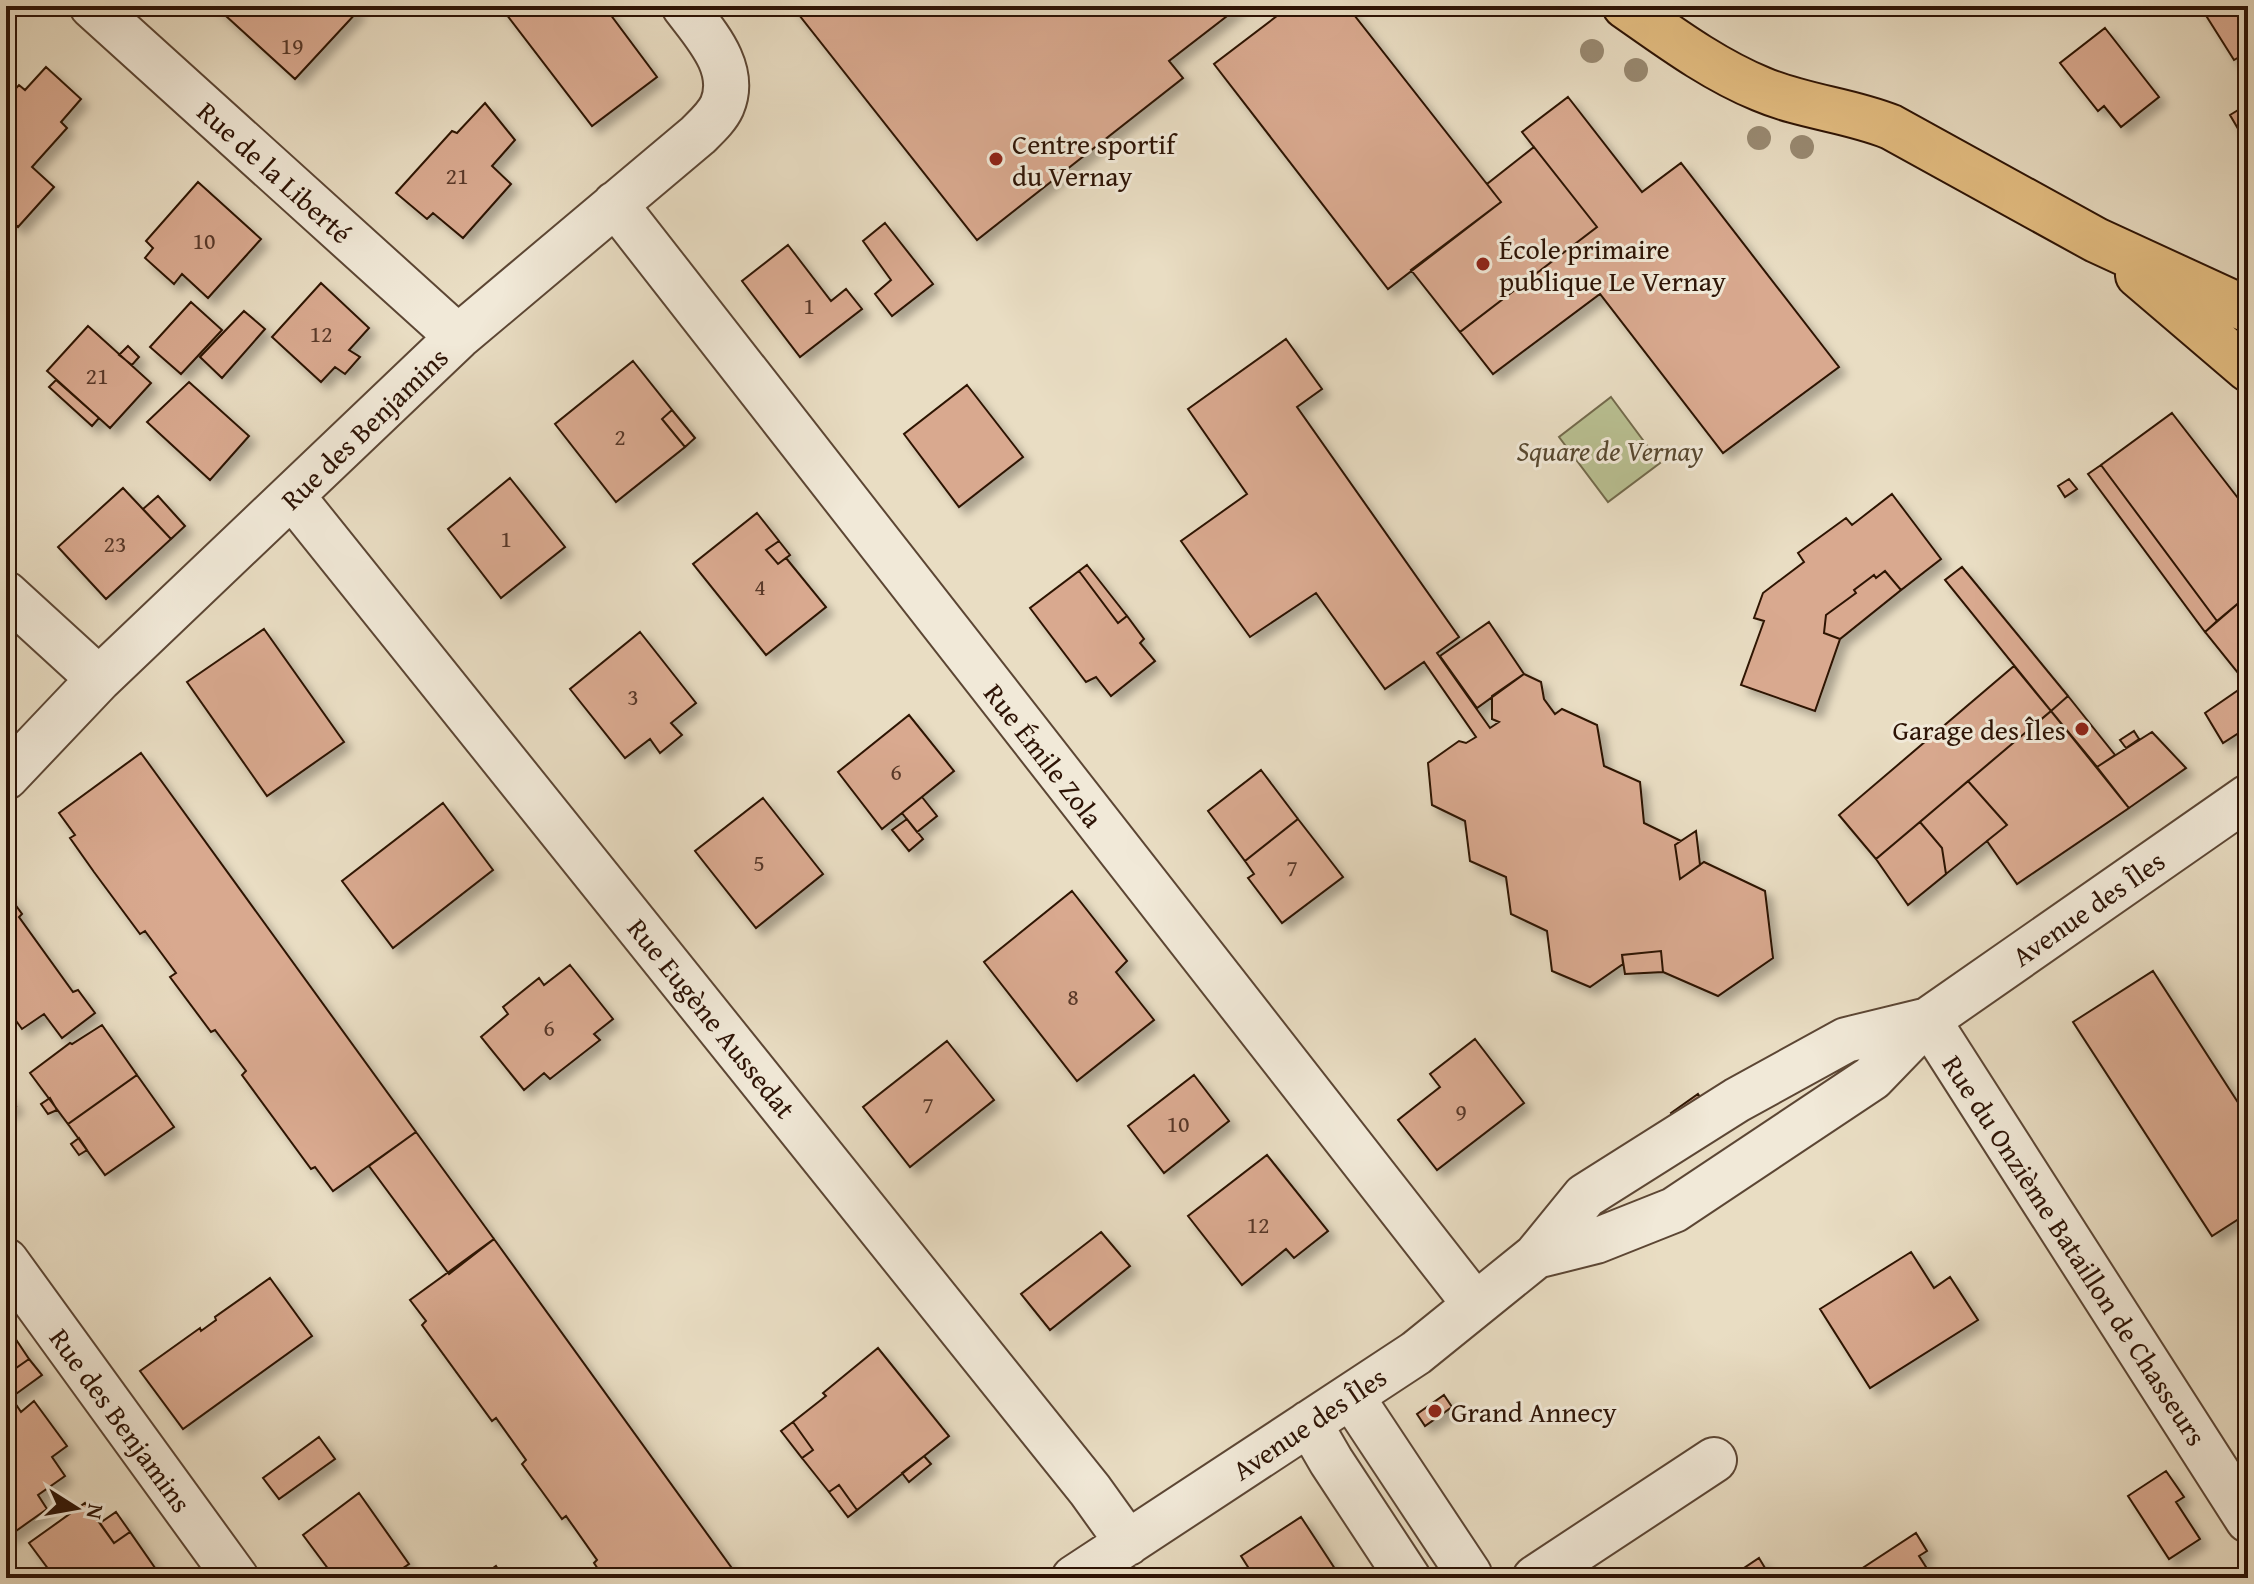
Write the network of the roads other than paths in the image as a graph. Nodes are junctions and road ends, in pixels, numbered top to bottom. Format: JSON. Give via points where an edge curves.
{"nodes":[{"id":1,"x":92,"y":6,"type":"edge"},
{"id":2,"x":684,"y":6,"type":"edge"},
{"id":3,"x":1625,"y":6,"type":"edge"},
{"id":4,"x":615,"y":204,"type":"junction"},
{"id":5,"x":2096,"y":240,"type":"junction"},
{"id":6,"x":2248,"y":310,"type":"edge"},
{"id":7,"x":458,"y":337,"type":"junction"},
{"id":8,"x":2248,"y":369,"type":"edge"},
{"id":9,"x":292,"y":496,"type":"junction"},
{"id":10,"x":6,"y":594,"type":"edge"},
{"id":11,"x":99,"y":679,"type":"junction"},
{"id":12,"x":6,"y":777,"type":"edge"},
{"id":13,"x":2248,"y":797,"type":"edge"},
{"id":14,"x":1928,"y":1020,"type":"junction"},
{"id":15,"x":1536,"y":1256,"type":"junction"},
{"id":16,"x":6,"y":1261,"type":"edge"},
{"id":17,"x":1474,"y":1303,"type":"junction"},
{"id":18,"x":1351,"y":1396,"type":"junction"},
{"id":19,"x":1309,"y":1423,"type":"junction"},
{"id":20,"x":1714,"y":1460,"type":"dead end"},
{"id":21,"x":2248,"y":1520,"type":"edge"},
{"id":22,"x":1128,"y":1543,"type":"junction"},
{"id":23,"x":1469,"y":1574,"type":"dead end"},
{"id":24,"x":236,"y":1578,"type":"edge"},
{"id":25,"x":1074,"y":1578,"type":"edge"},
{"id":26,"x":1408,"y":1578,"type":"edge"},
{"id":27,"x":1535,"y":1578,"type":"edge"}],
"edges":[{"from":1,"to":7,"type":"street","name":"Rue de la Liberté"},
{"from":2,"to":4,"type":"street","name":"Rue des Benjamins","via":[[720,58],[726,89],[722,106],[698,135]]},
{"from":3,"to":5,"type":"main road","via":[[1740,80],[1891,127]]},
{"from":4,"to":7,"type":"street","name":"Rue des Benjamins"},
{"from":4,"to":17,"type":"street","name":"Rue Émile Zola"},
{"from":5,"to":6,"type":"main road"},
{"from":5,"to":8,"type":"main road"},
{"from":7,"to":9,"type":"street","name":"Rue des Benjamins"},
{"from":9,"to":11,"type":"street","name":"Rue des Benjamins"},
{"from":9,"to":22,"type":"street","name":"Rue Eugène Aussedat"},
{"from":10,"to":11,"type":"street"},
{"from":11,"to":12,"type":"street","name":"Rue des Benjamins"},
{"from":13,"to":14,"type":"street","name":"Avenue des Îles"},
{"from":14,"to":15,"type":"street","name":"Avenue des Îles","via":[[1872,1078],[1674,1210],[1596,1241]]},
{"from":14,"to":15,"type":"street","name":"Avenue des Îles","via":[[1846,1040],[1737,1100],[1585,1196]]},
{"from":14,"to":21,"type":"street","name":"Rue du Onzième Bataillon de Chasseurs"},
{"from":15,"to":17,"type":"street","name":"Avenue des Îles"},
{"from":16,"to":24,"type":"street","name":"Rue des Benjamins"},
{"from":17,"to":18,"type":"street","name":"Avenue des Îles","via":[[1416,1353]]},
{"from":18,"to":19,"type":"street","name":"Avenue des Îles"},
{"from":18,"to":23,"type":"street"},
{"from":19,"to":22,"type":"street","name":"Avenue des Îles"},
{"from":19,"to":26,"type":"street"},
{"from":20,"to":27,"type":"street"},
{"from":22,"to":25,"type":"street","name":"Avenue des Îles"}]}
